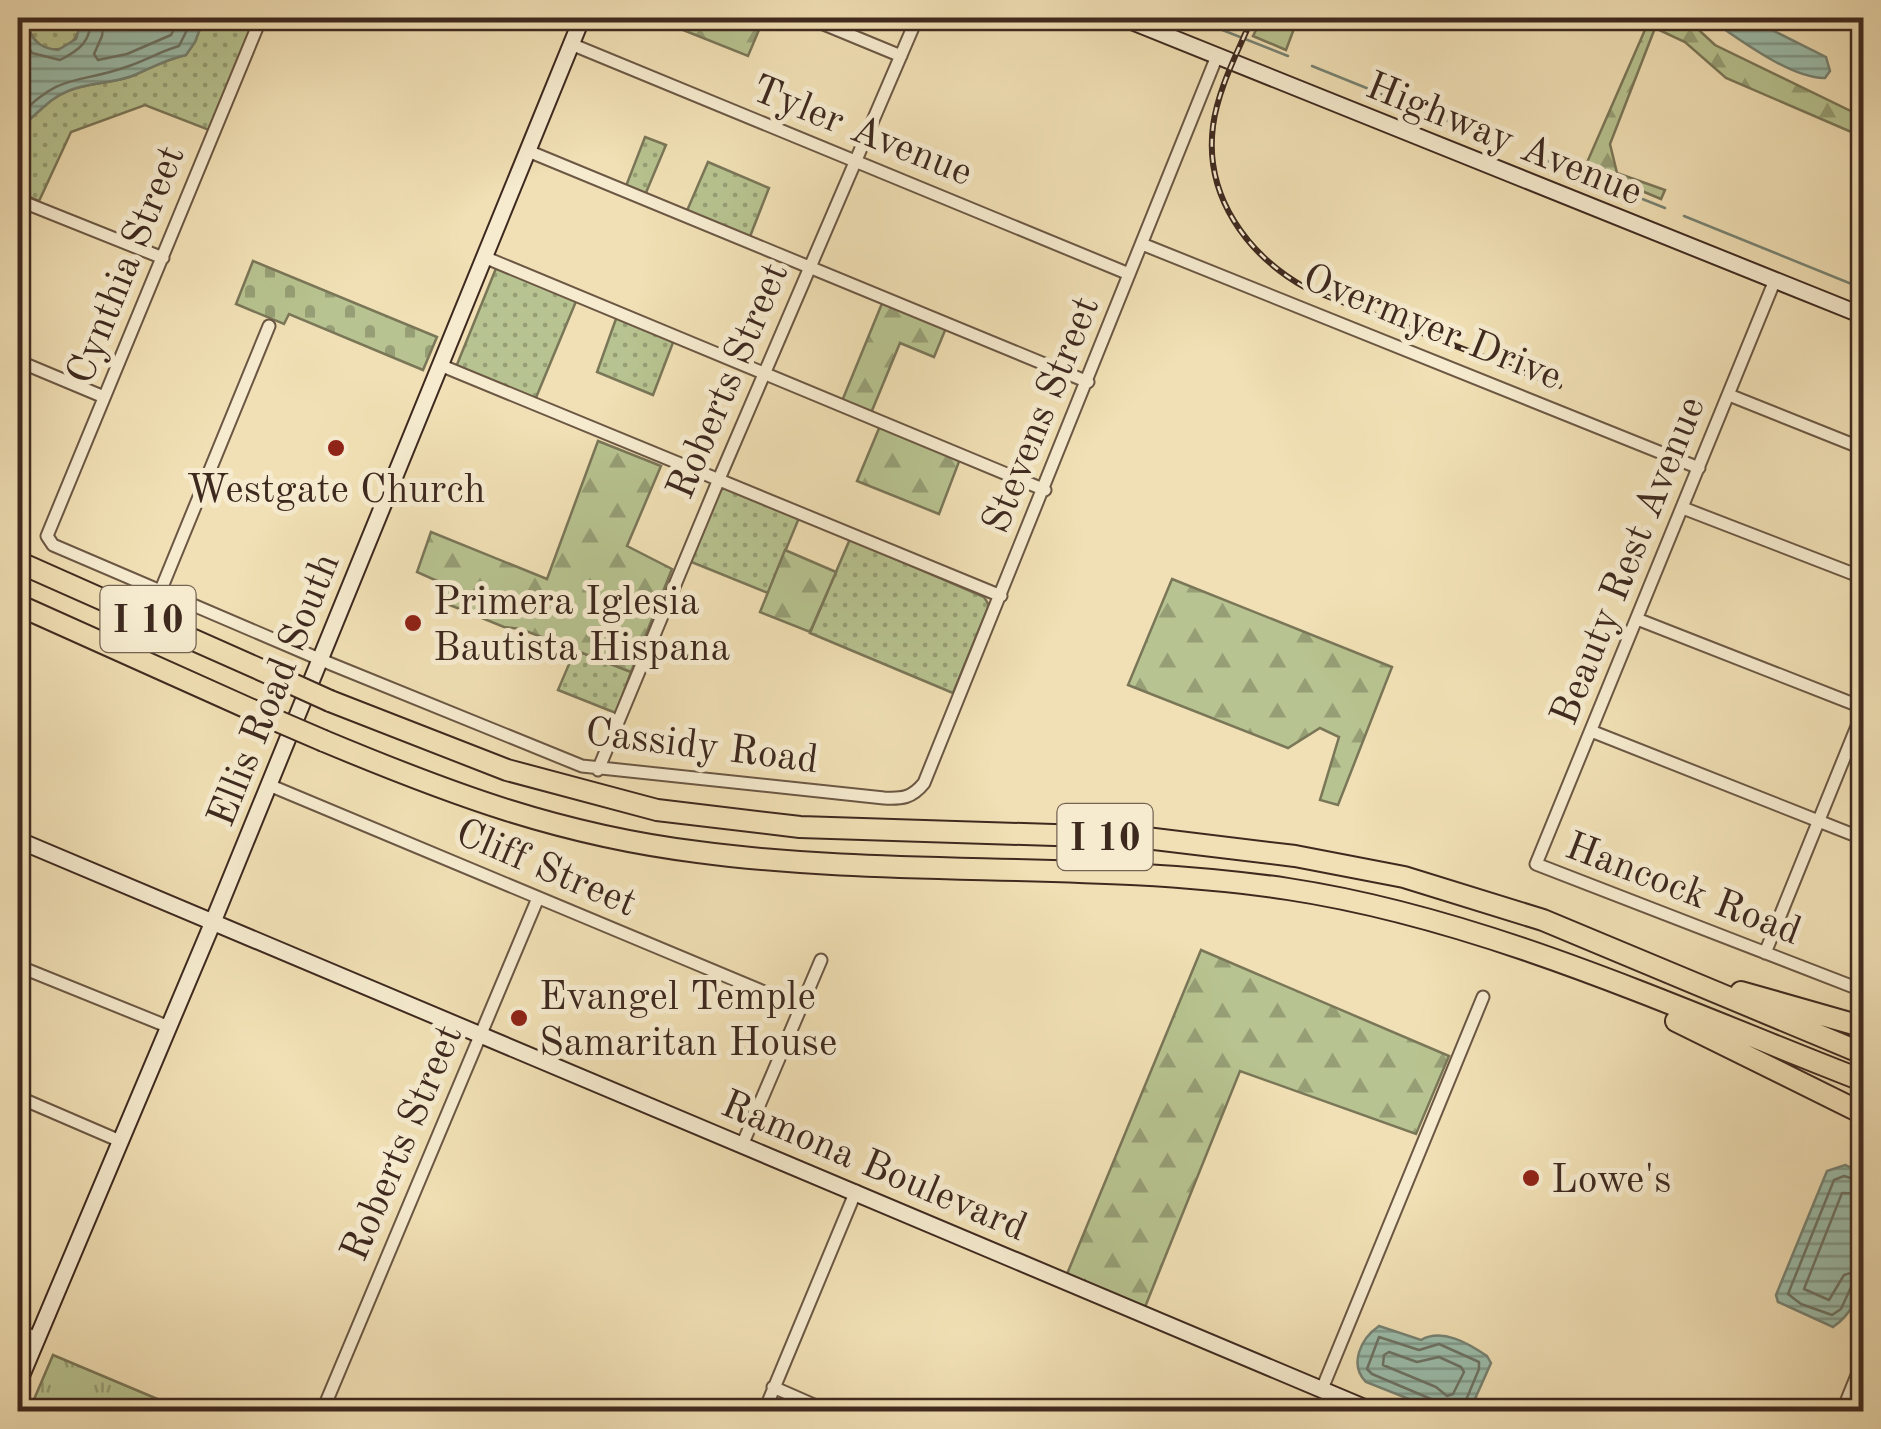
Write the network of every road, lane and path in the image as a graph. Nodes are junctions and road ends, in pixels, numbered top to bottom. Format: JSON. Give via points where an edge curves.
{"nodes":[{"id":1,"x":260,"y":18,"type":"edge"},
{"id":2,"x":582,"y":18,"type":"edge"},
{"id":3,"x":809,"y":18,"type":"edge"},
{"id":4,"x":917,"y":18,"type":"edge"},
{"id":5,"x":1123,"y":18,"type":"edge"},
{"id":6,"x":571,"y":44,"type":"junction"},
{"id":7,"x":901,"y":56,"type":"junction"},
{"id":8,"x":1218,"y":56,"type":"junction"},
{"id":9,"x":528,"y":151,"type":"junction"},
{"id":10,"x":856,"y":161,"type":"junction"},
{"id":11,"x":18,"y":200,"type":"edge"},
{"id":12,"x":1142,"y":244,"type":"junction"},
{"id":13,"x":484,"y":257,"type":"junction"},
{"id":14,"x":163,"y":258,"type":"junction"},
{"id":15,"x":810,"y":268,"type":"junction"},
{"id":16,"x":1129,"y":274,"type":"junction"},
{"id":17,"x":1775,"y":280,"type":"junction"},
{"id":18,"x":1864,"y":316,"type":"edge"},
{"id":19,"x":269,"y":326,"type":"dead end"},
{"id":20,"x":18,"y":361,"type":"edge"},
{"id":21,"x":440,"y":365,"type":"junction"},
{"id":22,"x":764,"y":374,"type":"junction"},
{"id":23,"x":1088,"y":382,"type":"junction"},
{"id":24,"x":1729,"y":395,"type":"junction"},
{"id":25,"x":104,"y":397,"type":"junction"},
{"id":26,"x":1864,"y":449,"type":"edge"},
{"id":27,"x":1699,"y":468,"type":"junction"},
{"id":28,"x":719,"y":479,"type":"junction"},
{"id":29,"x":1045,"y":490,"type":"junction"},
{"id":30,"x":1683,"y":508,"type":"junction"},
{"id":31,"x":47,"y":536,"type":"joint"},
{"id":32,"x":18,"y":562,"type":"edge"},
{"id":33,"x":1864,"y":578,"type":"edge"},
{"id":34,"x":160,"y":592,"type":"junction"},
{"id":35,"x":1001,"y":596,"type":"junction"},
{"id":36,"x":18,"y":605,"type":"edge"},
{"id":37,"x":1637,"y":619,"type":"junction"},
{"id":38,"x":320,"y":658,"type":"junction"},
{"id":39,"x":1864,"y":708,"type":"edge"},
{"id":40,"x":1591,"y":731,"type":"junction"},
{"id":41,"x":598,"y":770,"type":"junction"},
{"id":42,"x":269,"y":784,"type":"junction"},
{"id":43,"x":916,"y":794,"type":"joint"},
{"id":44,"x":1818,"y":821,"type":"junction"},
{"id":45,"x":1864,"y":838,"type":"edge"},
{"id":46,"x":23,"y":842,"type":"edge"},
{"id":47,"x":1536,"y":864,"type":"joint"},
{"id":48,"x":18,"y":868,"type":"edge"},
{"id":49,"x":538,"y":898,"type":"junction"},
{"id":50,"x":213,"y":921,"type":"junction"},
{"id":51,"x":1764,"y":953,"type":"junction"},
{"id":52,"x":821,"y":960,"type":"dead end"},
{"id":53,"x":1562,"y":964,"type":"junction"},
{"id":54,"x":18,"y":966,"type":"edge"},
{"id":55,"x":1656,"y":967,"type":"junction"},
{"id":56,"x":1864,"y":991,"type":"edge"},
{"id":57,"x":1482,"y":998,"type":"dead end"},
{"id":58,"x":800,"y":1007,"type":"junction"},
{"id":59,"x":169,"y":1026,"type":"junction"},
{"id":60,"x":1864,"y":1027,"type":"edge"},
{"id":61,"x":481,"y":1033,"type":"junction"},
{"id":62,"x":1864,"y":1054,"type":"edge"},
{"id":63,"x":1864,"y":1081,"type":"edge"},
{"id":64,"x":18,"y":1098,"type":"edge"},
{"id":65,"x":1864,"y":1114,"type":"edge"},
{"id":66,"x":120,"y":1141,"type":"junction"},
{"id":67,"x":744,"y":1143,"type":"junction"},
{"id":68,"x":856,"y":1191,"type":"junction"},
{"id":69,"x":18,"y":1330,"type":"edge"},
{"id":70,"x":37,"y":1338,"type":"junction"},
{"id":71,"x":1864,"y":1358,"type":"edge"},
{"id":72,"x":18,"y":1384,"type":"edge"},
{"id":73,"x":774,"y":1387,"type":"junction"},
{"id":74,"x":1322,"y":1389,"type":"junction"},
{"id":75,"x":322,"y":1412,"type":"edge"},
{"id":76,"x":764,"y":1412,"type":"edge"},
{"id":77,"x":830,"y":1412,"type":"edge"},
{"id":78,"x":1375,"y":1412,"type":"edge"},
{"id":79,"x":1842,"y":1412,"type":"edge"}],
"edges":[{"from":1,"to":14,"type":"street","name":"Cynthia Street"},
{"from":2,"to":6,"type":"street","name":"Ellis Road South"},
{"from":3,"to":7,"type":"street"},
{"from":4,"to":7,"type":"street","name":"Roberts Street"},
{"from":5,"to":8,"type":"street","name":"Highway Avenue"},
{"from":6,"to":9,"type":"street","name":"Ellis Road South"},
{"from":6,"to":10,"type":"street","name":"Tyler Avenue"},
{"from":7,"to":10,"type":"street","name":"Roberts Street"},
{"from":8,"to":12,"type":"street","name":"Stevens Street"},
{"from":8,"to":17,"type":"street","name":"Highway Avenue"},
{"from":9,"to":13,"type":"street","name":"Ellis Road South"},
{"from":9,"to":15,"type":"street"},
{"from":10,"to":15,"type":"street","name":"Roberts Street"},
{"from":10,"to":16,"type":"street","name":"Tyler Avenue"},
{"from":11,"to":14,"type":"street"},
{"from":12,"to":16,"type":"street","name":"Stevens Street"},
{"from":12,"to":27,"type":"street","name":"Overmyer Drive"},
{"from":13,"to":21,"type":"street","name":"Ellis Road South"},
{"from":13,"to":22,"type":"street"},
{"from":14,"to":25,"type":"street","name":"Cynthia Street"},
{"from":15,"to":22,"type":"street","name":"Roberts Street"},
{"from":15,"to":23,"type":"street"},
{"from":16,"to":23,"type":"street","name":"Stevens Street"},
{"from":17,"to":18,"type":"street","name":"Highway Avenue"},
{"from":17,"to":24,"type":"street","name":"Beauty Rest Avenue"},
{"from":19,"to":34,"type":"street"},
{"from":20,"to":25,"type":"street"},
{"from":21,"to":28,"type":"street"},
{"from":21,"to":38,"type":"street","name":"Ellis Road South"},
{"from":22,"to":28,"type":"street","name":"Roberts Street"},
{"from":22,"to":29,"type":"street"},
{"from":23,"to":29,"type":"street","name":"Stevens Street"},
{"from":24,"to":26,"type":"street"},
{"from":24,"to":27,"type":"street","name":"Beauty Rest Avenue"},
{"from":25,"to":31,"type":"street","name":"Cynthia Street"},
{"from":27,"to":30,"type":"street","name":"Beauty Rest Avenue"},
{"from":28,"to":35,"type":"street"},
{"from":28,"to":41,"type":"street","name":"Roberts Street"},
{"from":29,"to":35,"type":"street","name":"Stevens Street"},
{"from":30,"to":33,"type":"street"},
{"from":30,"to":37,"type":"street","name":"Beauty Rest Avenue"},
{"from":31,"to":34,"type":"street","name":"Cassidy Road","via":[[52,545]]},
{"from":32,"to":55,"type":"highway","number":"I 10","bridge":true,"via":[[330,701],[507,770],[657,810],[800,827],[1146,838],[1295,856],[1404,878],[1543,920]]},
{"from":34,"to":38,"type":"street","name":"Cassidy Road"},
{"from":35,"to":43,"type":"street","name":"Stevens Street"},
{"from":36,"to":53,"type":"highway","number":"I 10","bridge":true,"via":[[440,790],[590,834],[758,859],[1157,876],[1288,889],[1424,918]]},
{"from":37,"to":39,"type":"street"},
{"from":37,"to":40,"type":"street","name":"Beauty Rest Avenue"},
{"from":38,"to":41,"type":"street","name":"Cassidy Road"},
{"from":38,"to":42,"type":"street","name":"Ellis Road South"},
{"from":39,"to":44,"type":"street"},
{"from":40,"to":44,"type":"street"},
{"from":40,"to":47,"type":"street","name":"Beauty Rest Avenue"},
{"from":41,"to":43,"type":"street","name":"Cassidy Road","via":[[884,798]]},
{"from":42,"to":49,"type":"street","name":"Cliff Street"},
{"from":42,"to":50,"type":"street","name":"Ellis Road South"},
{"from":44,"to":45,"type":"street"},
{"from":44,"to":51,"type":"street"},
{"from":46,"to":48,"type":"street"},
{"from":46,"to":50,"type":"street","name":"Ramona Boulevard"},
{"from":47,"to":51,"type":"street","name":"Hancock Road"},
{"from":49,"to":58,"type":"street","name":"Cliff Street"},
{"from":49,"to":61,"type":"street","name":"Roberts Street"},
{"from":50,"to":59,"type":"street","name":"Ellis Road South"},
{"from":50,"to":61,"type":"street","name":"Ramona Boulevard"},
{"from":51,"to":56,"type":"street","name":"Hancock Road"},
{"from":52,"to":58,"type":"street"},
{"from":53,"to":63,"type":"highway","number":"I 10"},
{"from":53,"to":65,"type":"highway"},
{"from":54,"to":59,"type":"street"},
{"from":55,"to":60,"type":"highway"},
{"from":55,"to":62,"type":"highway","number":"I 10"},
{"from":57,"to":74,"type":"street"},
{"from":58,"to":67,"type":"street"},
{"from":59,"to":66,"type":"street","name":"Ellis Road South"},
{"from":61,"to":67,"type":"street","name":"Ramona Boulevard"},
{"from":61,"to":75,"type":"street","name":"Roberts Street"},
{"from":64,"to":66,"type":"street"},
{"from":66,"to":70,"type":"street","name":"Ellis Road South"},
{"from":67,"to":68,"type":"street","name":"Ramona Boulevard"},
{"from":68,"to":73,"type":"street"},
{"from":68,"to":74,"type":"street","name":"Ramona Boulevard"},
{"from":69,"to":70,"type":"street"},
{"from":70,"to":72,"type":"street","name":"Ellis Road South"},
{"from":71,"to":79,"type":"street"},
{"from":73,"to":76,"type":"street"},
{"from":73,"to":77,"type":"street"},
{"from":74,"to":78,"type":"street","name":"Ramona Boulevard"}]}
